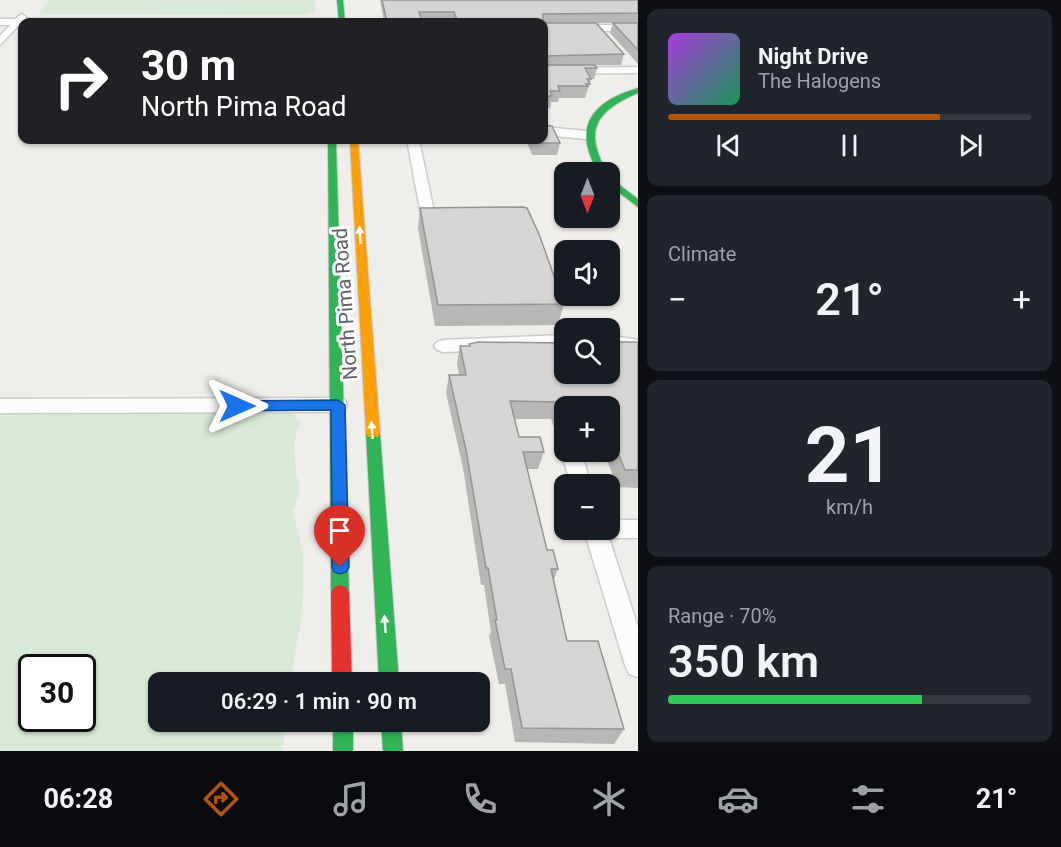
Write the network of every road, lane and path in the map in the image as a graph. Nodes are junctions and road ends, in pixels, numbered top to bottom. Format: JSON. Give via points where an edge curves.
{"nodes":[{"id":1,"x":340,"y":0,"type":"edge"},
{"id":2,"x":0,"y":17,"type":"edge"},
{"id":3,"x":326,"y":17,"type":"edge"},
{"id":4,"x":224,"y":18,"type":"edge"},
{"id":5,"x":342,"y":18,"type":"edge"},
{"id":6,"x":18,"y":20,"type":"edge"},
{"id":7,"x":18,"y":20,"type":"edge"},
{"id":8,"x":0,"y":22,"type":"edge"},
{"id":9,"x":18,"y":22,"type":"edge"},
{"id":10,"x":548,"y":28,"type":"edge"},
{"id":11,"x":598,"y":28,"type":"junction"},
{"id":12,"x":638,"y":28,"type":"edge"},
{"id":13,"x":609,"y":41,"type":"edge"},
{"id":14,"x":0,"y":42,"type":"edge"},
{"id":15,"x":623,"y":58,"type":"edge"},
{"id":16,"x":548,"y":71,"type":"edge"},
{"id":17,"x":637,"y":72,"type":"edge"},
{"id":18,"x":638,"y":90,"type":"edge"},
{"id":19,"x":548,"y":131,"type":"edge"},
{"id":20,"x":587,"y":135,"type":"junction"},
{"id":21,"x":332,"y":144,"type":"edge"},
{"id":22,"x":354,"y":144,"type":"edge"},
{"id":23,"x":414,"y":144,"type":"edge"},
{"id":24,"x":595,"y":162,"type":"edge"},
{"id":25,"x":620,"y":189,"type":"edge"},
{"id":26,"x":638,"y":204,"type":"edge"},
{"id":27,"x":451,"y":220,"type":"edge"},
{"id":28,"x":554,"y":341,"type":"edge"},
{"id":29,"x":620,"y":344,"type":"edge"},
{"id":30,"x":443,"y":346,"type":"dead end"},
{"id":31,"x":638,"y":346,"type":"edge"},
{"id":32,"x":338,"y":405,"type":"junction"},
{"id":33,"x":0,"y":406,"type":"edge"},
{"id":34,"x":620,"y":529,"type":"edge"},
{"id":35,"x":638,"y":529,"type":"edge"},
{"id":36,"x":598,"y":540,"type":"edge"},
{"id":37,"x":638,"y":665,"type":"edge"},
{"id":38,"x":342,"y":672,"type":"edge"},
{"id":39,"x":388,"y":672,"type":"edge"},
{"id":40,"x":343,"y":732,"type":"edge"},
{"id":41,"x":392,"y":732,"type":"edge"},
{"id":42,"x":343,"y":751,"type":"edge"},
{"id":43,"x":393,"y":751,"type":"edge"}],
"edges":[{"from":1,"to":5,"type":"main road"},
{"from":2,"to":6,"type":"street"},
{"from":3,"to":4,"type":"street"},
{"from":7,"to":8,"type":"street"},
{"from":9,"to":14,"type":"street"},
{"from":10,"to":11,"type":"street"},
{"from":11,"to":12,"type":"street"},
{"from":11,"to":13,"type":"street"},
{"from":15,"to":17,"type":"street"},
{"from":16,"to":17,"type":"street"},
{"from":18,"to":20,"type":"main road","via":[[603,108],[591,121]]},
{"from":19,"to":20,"type":"street"},
{"from":20,"to":24,"type":"main road"},
{"from":21,"to":32,"type":"main road","name":"North Pima Road"},
{"from":39,"to":22,"type":"main road","name":"North Pima Road","one_way":true},
{"from":23,"to":27,"type":"street","via":[[429,220]]},
{"from":25,"to":26,"type":"main road"},
{"from":28,"to":30,"type":"street"},
{"from":29,"to":31,"type":"street"},
{"from":32,"to":33,"type":"street"},
{"from":32,"to":38,"type":"main road","name":"North Pima Road"},
{"from":34,"to":35,"type":"street"},
{"from":36,"to":37,"type":"street"},
{"from":40,"to":42,"type":"main road"},
{"from":41,"to":43,"type":"main road"}]}
